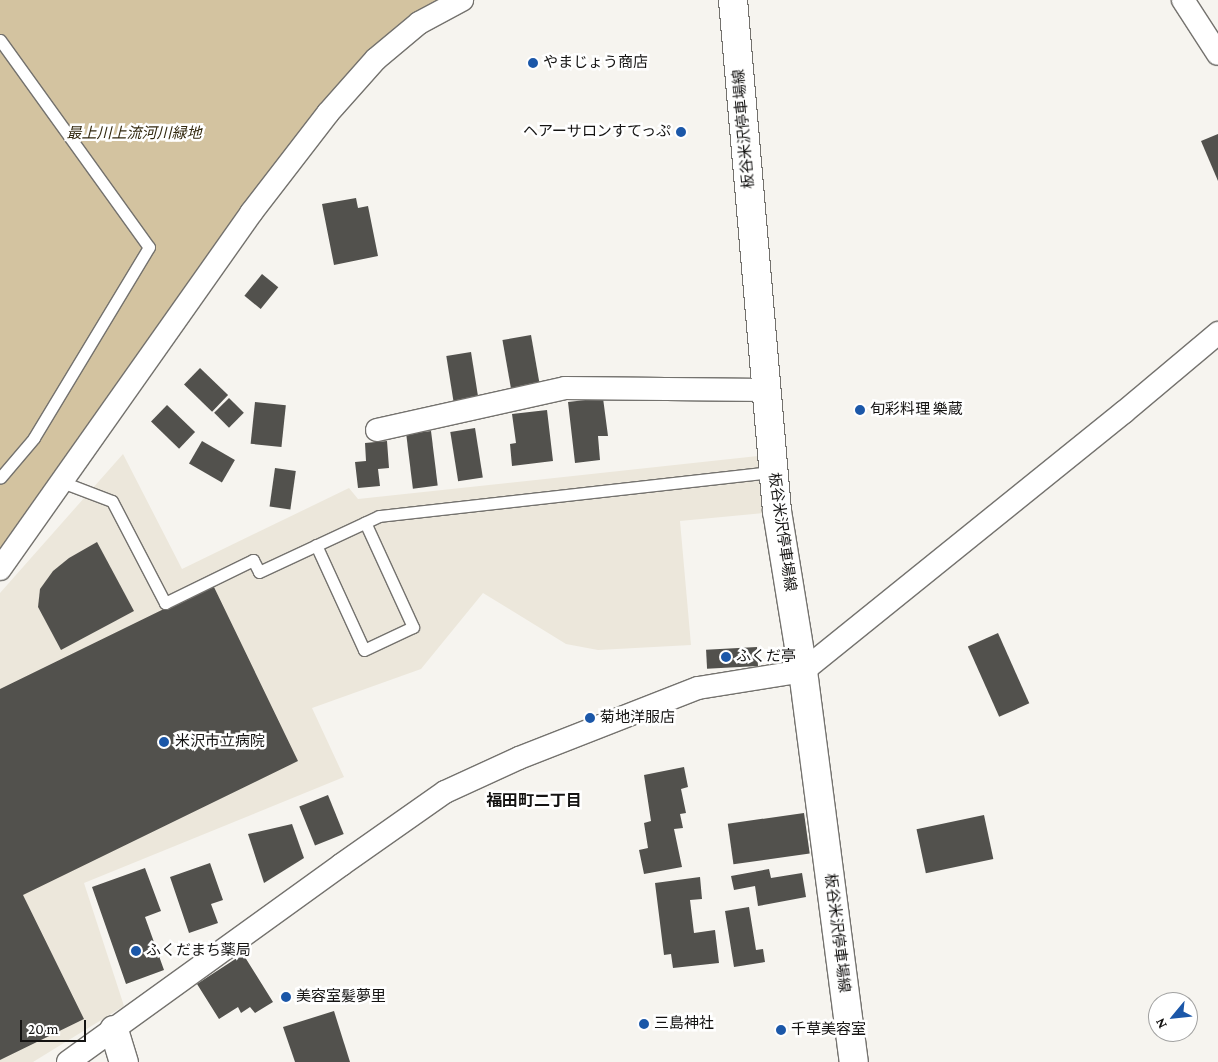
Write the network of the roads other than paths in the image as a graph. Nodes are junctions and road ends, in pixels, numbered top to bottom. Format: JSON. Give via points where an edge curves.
{"nodes":[{"id":1,"x":462,"y":0,"type":"edge"},
{"id":2,"x":733,"y":0,"type":"edge"},
{"id":3,"x":1184,"y":0,"type":"edge"},
{"id":4,"x":0,"y":40,"type":"edge"},
{"id":5,"x":1218,"y":54,"type":"edge"},
{"id":6,"x":1218,"y":333,"type":"edge"},
{"id":7,"x":767,"y":390,"type":"junction"},
{"id":8,"x":376,"y":430,"type":"dead end"},
{"id":9,"x":773,"y":472,"type":"junction"},
{"id":10,"x":0,"y":478,"type":"edge"},
{"id":11,"x":62,"y":482,"type":"junction"},
{"id":12,"x":365,"y":522,"type":"junction"},
{"id":13,"x":316,"y":545,"type":"junction"},
{"id":14,"x":0,"y":569,"type":"edge"},
{"id":15,"x":803,"y":671,"type":"junction"},
{"id":16,"x":114,"y":1030,"type":"junction"},
{"id":17,"x":68,"y":1062,"type":"edge"},
{"id":18,"x":124,"y":1062,"type":"edge"},
{"id":19,"x":854,"y":1062,"type":"edge"}],
"edges":[{"from":1,"to":11,"type":"street","via":[[419,23],[376,59],[328,113],[251,213]]},
{"from":2,"to":7,"type":"main road","name":"板谷米沢停車場線"},
{"from":3,"to":5,"type":"street"},
{"from":4,"to":10,"type":"lane","via":[[149,247],[34,438]]},
{"from":6,"to":15,"type":"street"},
{"from":7,"to":8,"type":"street","via":[[565,388]]},
{"from":7,"to":9,"type":"main road","name":"板谷米沢停車場線"},
{"from":9,"to":12,"type":"lane","via":[[379,516]]},
{"from":9,"to":15,"type":"main road","name":"板谷米沢停車場線"},
{"from":11,"to":13,"type":"lane","via":[[112,501],[165,603],[253,560],[259,572]]},
{"from":11,"to":14,"type":"street"},
{"from":12,"to":13,"type":"lane"},
{"from":12,"to":13,"type":"lane","via":[[413,628],[364,650]]},
{"from":15,"to":16,"type":"street","via":[[698,688],[519,758],[445,792]]},
{"from":15,"to":19,"type":"main road","name":"板谷米沢停車場線"},
{"from":16,"to":17,"type":"street"},
{"from":16,"to":18,"type":"main road"}]}
